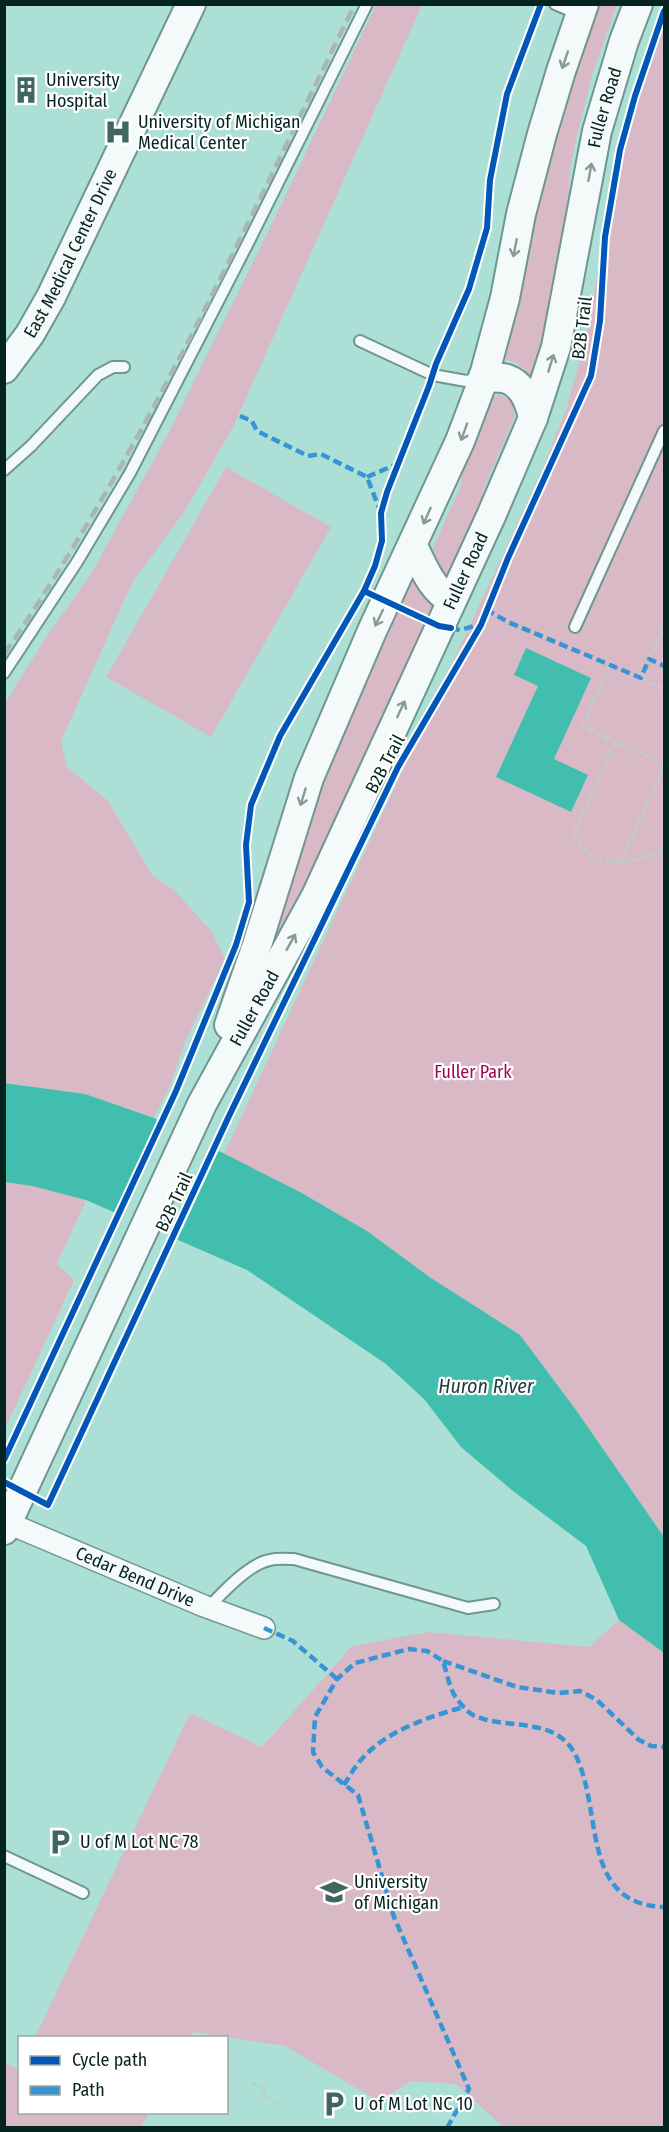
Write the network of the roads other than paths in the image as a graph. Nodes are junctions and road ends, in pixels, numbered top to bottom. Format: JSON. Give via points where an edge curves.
{"nodes":[{"id":1,"x":191,"y":4,"type":"edge"},
{"id":2,"x":367,"y":4,"type":"edge"},
{"id":3,"x":638,"y":4,"type":"edge"},
{"id":4,"x":573,"y":8,"type":"edge"},
{"id":5,"x":360,"y":341,"type":"dead end"},
{"id":6,"x":124,"y":367,"type":"dead end"},
{"id":7,"x":4,"y":369,"type":"edge"},
{"id":8,"x":483,"y":377,"type":"junction"},
{"id":9,"x":533,"y":418,"type":"junction"},
{"id":10,"x":664,"y":431,"type":"edge"},
{"id":11,"x":4,"y":470,"type":"edge"},
{"id":12,"x":413,"y":546,"type":"junction"},
{"id":13,"x":451,"y":600,"type":"junction"},
{"id":14,"x":575,"y":627,"type":"dead end"},
{"id":15,"x":4,"y":673,"type":"edge"},
{"id":16,"x":202,"y":1104,"type":"junction"},
{"id":17,"x":6,"y":1525,"type":"edge"},
{"id":18,"x":494,"y":1604,"type":"dead end"},
{"id":19,"x":208,"y":1607,"type":"junction"},
{"id":20,"x":264,"y":1628,"type":"dead end"},
{"id":21,"x":4,"y":1856,"type":"edge"},
{"id":22,"x":83,"y":1893,"type":"dead end"}],
"edges":[{"from":1,"to":7,"type":"main road","name":"East Medical Center Drive","via":[[51,297]]},
{"from":2,"to":15,"type":"lane","via":[[130,473]]},
{"from":9,"to":3,"type":"main road","name":"Fuller Road","one_way":true,"via":[[556,347],[597,131]]},
{"from":4,"to":8,"type":"main road","name":"Fuller Road","one_way":true},
{"from":5,"to":8,"type":"lane","via":[[433,375],[466,381]]},
{"from":6,"to":11,"type":"lane","via":[[113,367],[98,375]]},
{"from":8,"to":9,"type":"main road","via":[[508,380],[520,389],[530,403]]},
{"from":8,"to":12,"type":"main road","name":"Fuller Road","one_way":true,"via":[[460,441]]},
{"from":9,"to":13,"type":"main road","name":"Fuller Road"},
{"from":10,"to":14,"type":"lane"},
{"from":12,"to":13,"type":"main road","via":[[433,584]]},
{"from":12,"to":16,"type":"main road","name":"Fuller Road","one_way":true,"via":[[309,778]]},
{"from":16,"to":13,"type":"main road","name":"Fuller Road","one_way":true,"via":[[316,896]]},
{"from":16,"to":17,"type":"main road","name":"Fuller Road"},
{"from":17,"to":19,"type":"street","name":"Cedar Bend Drive"},
{"from":18,"to":19,"type":"lane","via":[[468,1608],[294,1559],[269,1560],[254,1566]]},
{"from":19,"to":20,"type":"street","name":"Cedar Bend Drive"},
{"from":21,"to":22,"type":"lane"}]}
